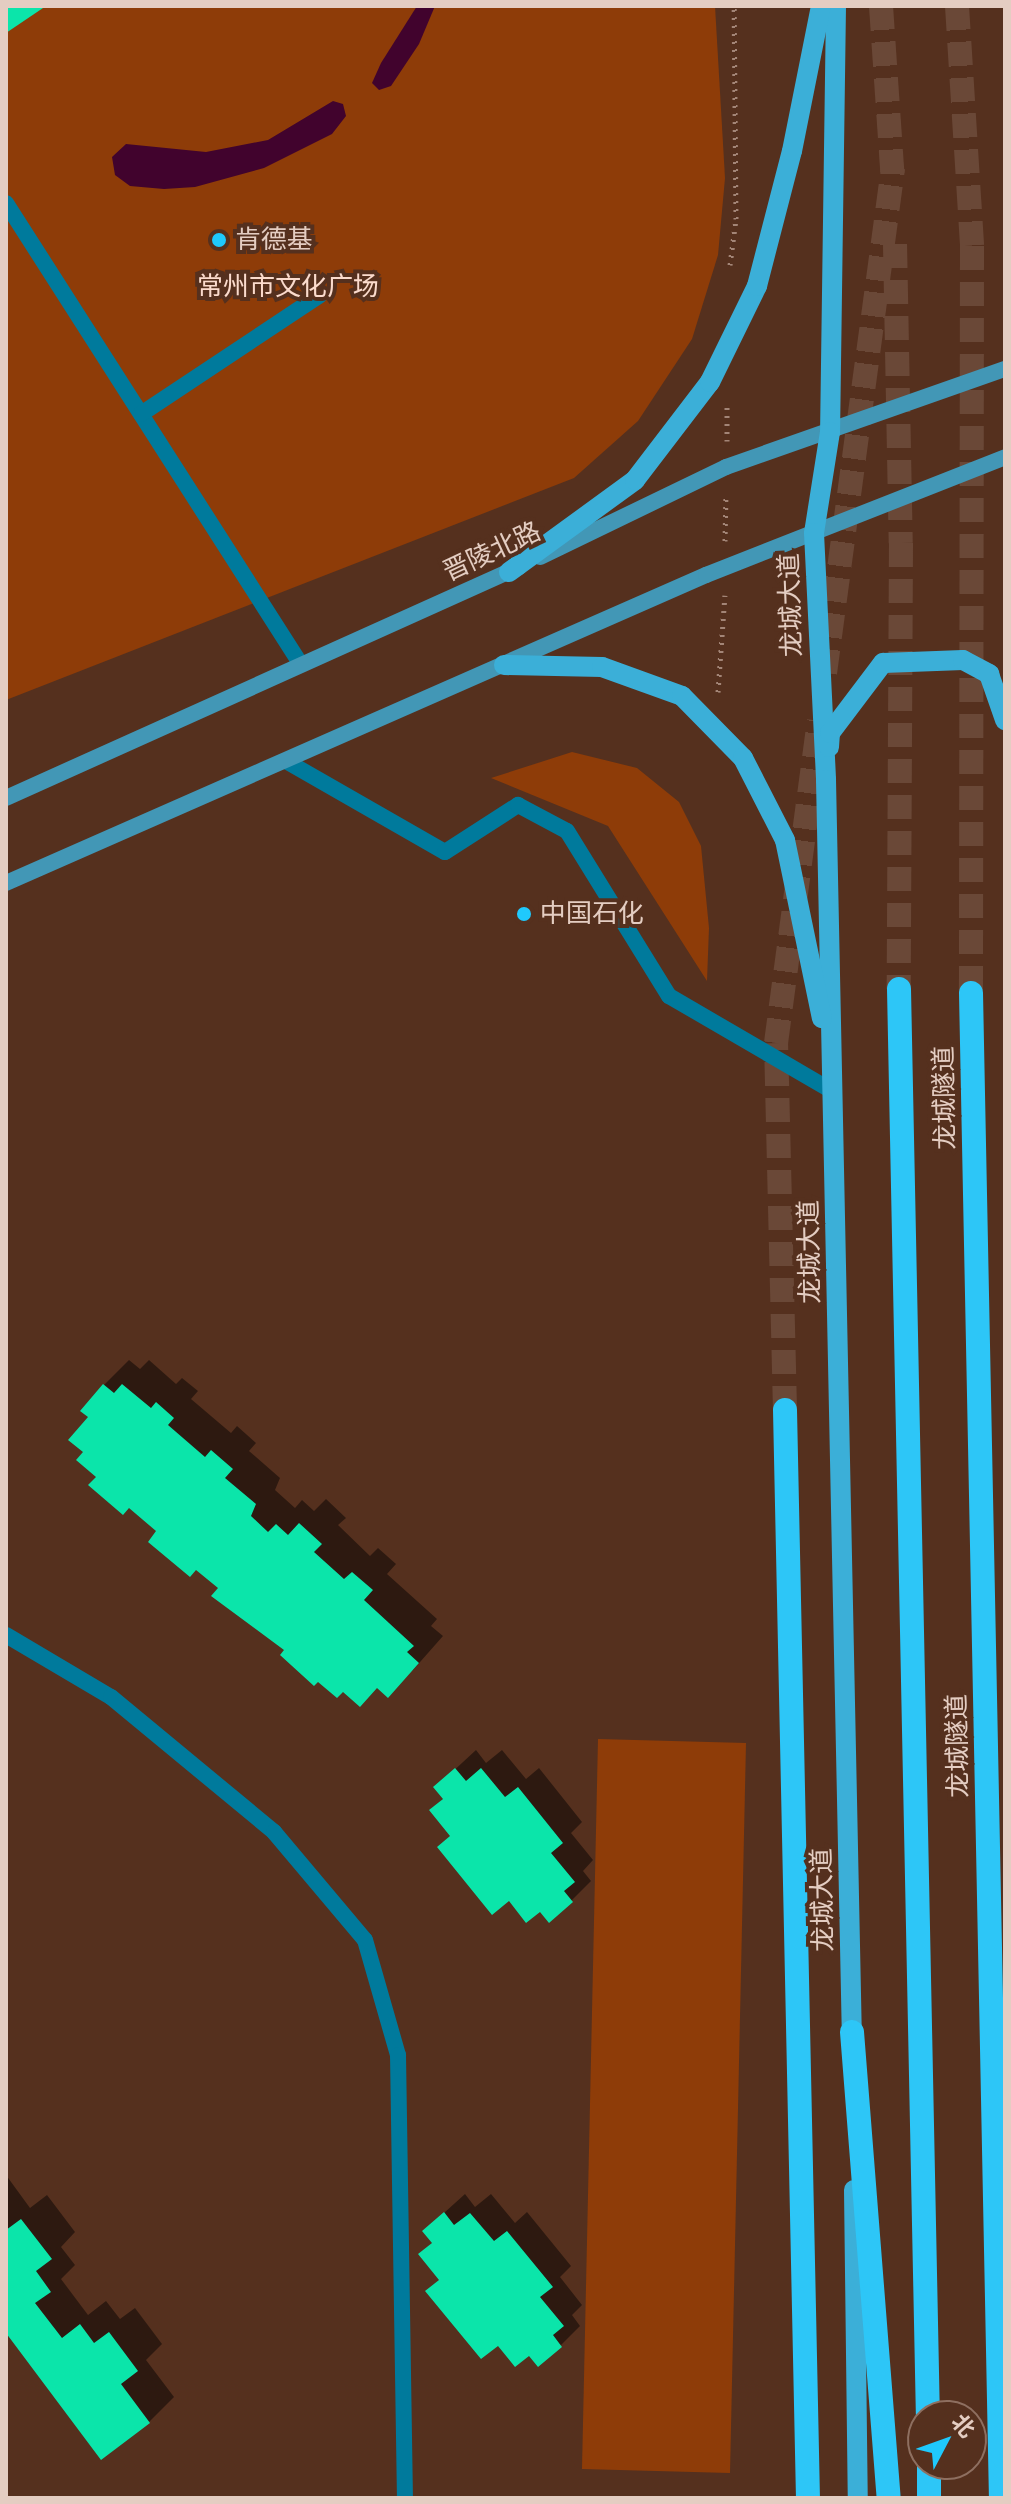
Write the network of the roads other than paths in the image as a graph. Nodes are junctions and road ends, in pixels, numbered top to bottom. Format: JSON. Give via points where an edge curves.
{"nodes":[{"id":1,"x":821,"y":6,"type":"edge"},
{"id":2,"x":836,"y":6,"type":"edge"},
{"id":3,"x":6,"y":203,"type":"edge"},
{"id":4,"x":320,"y":295,"type":"dead end"},
{"id":5,"x":1005,"y":369,"type":"edge"},
{"id":6,"x":141,"y":414,"type":"junction"},
{"id":7,"x":830,"y":432,"type":"junction"},
{"id":8,"x":1005,"y":457,"type":"edge"},
{"id":9,"x":814,"y":533,"type":"junction"},
{"id":10,"x":509,"y":572,"type":"junction"},
{"id":11,"x":300,"y":663,"type":"junction"},
{"id":12,"x":504,"y":665,"type":"junction"},
{"id":13,"x":1005,"y":720,"type":"edge"},
{"id":14,"x":286,"y":761,"type":"junction"},
{"id":15,"x":826,"y":780,"type":"junction"},
{"id":16,"x":6,"y":798,"type":"edge"},
{"id":17,"x":6,"y":883,"type":"edge"},
{"id":18,"x":899,"y":989,"type":"tunnel mouth"},
{"id":19,"x":971,"y":993,"type":"tunnel mouth"},
{"id":20,"x":832,"y":1066,"type":"junction"},
{"id":21,"x":832,"y":1091,"type":"junction"},
{"id":22,"x":785,"y":1410,"type":"tunnel mouth"},
{"id":23,"x":6,"y":1635,"type":"edge"},
{"id":24,"x":852,"y":2032,"type":"junction"},
{"id":25,"x":928,"y":2400,"type":"edge"},
{"id":26,"x":405,"y":2498,"type":"edge"},
{"id":27,"x":808,"y":2498,"type":"edge"},
{"id":28,"x":858,"y":2498,"type":"edge"},
{"id":29,"x":889,"y":2498,"type":"edge"},
{"id":30,"x":1001,"y":2498,"type":"edge"}],
"edges":[{"from":1,"to":10,"type":"main road","via":[[792,151],[757,286],[710,382],[635,480]]},
{"from":2,"to":7,"type":"main road","name":"龙城大道"},
{"from":3,"to":6,"type":"lane"},
{"from":4,"to":6,"type":"lane"},
{"from":5,"to":7,"type":"main road","name":"晋陵北路"},
{"from":6,"to":11,"type":"lane"},
{"from":7,"to":9,"type":"main road","name":"龙城大道"},
{"from":7,"to":10,"type":"main road","name":"晋陵北路","via":[[726,467]]},
{"from":8,"to":9,"type":"main road"},
{"from":9,"to":12,"type":"main road"},
{"from":9,"to":15,"type":"main road","name":"龙城大道"},
{"from":10,"to":11,"type":"main road","name":"晋陵北路"},
{"from":11,"to":16,"type":"main road","name":"晋陵北路"},
{"from":12,"to":14,"type":"main road"},
{"from":12,"to":20,"type":"main road","via":[[602,667],[682,696],[743,758],[785,840]]},
{"from":13,"to":15,"type":"main road","via":[[989,674],[963,660],[883,663],[830,733]]},
{"from":14,"to":17,"type":"main road"},
{"from":14,"to":21,"type":"lane","via":[[445,852],[518,805],[567,831],[669,996]]},
{"from":15,"to":20,"type":"main road","name":"龙城大道"},
{"from":18,"to":25,"type":"highway","name":"龙城隧道"},
{"from":19,"to":30,"type":"highway","name":"龙城隧道"},
{"from":20,"to":21,"type":"main road","name":"龙城大道"},
{"from":21,"to":24,"type":"main road","name":"龙城大道"},
{"from":22,"to":27,"type":"highway"},
{"from":23,"to":26,"type":"lane","via":[[111,1697],[274,1832],[365,1940],[398,2055]]},
{"from":24,"to":28,"type":"main road","name":"龙城大道"},
{"from":24,"to":29,"type":"highway"}]}
